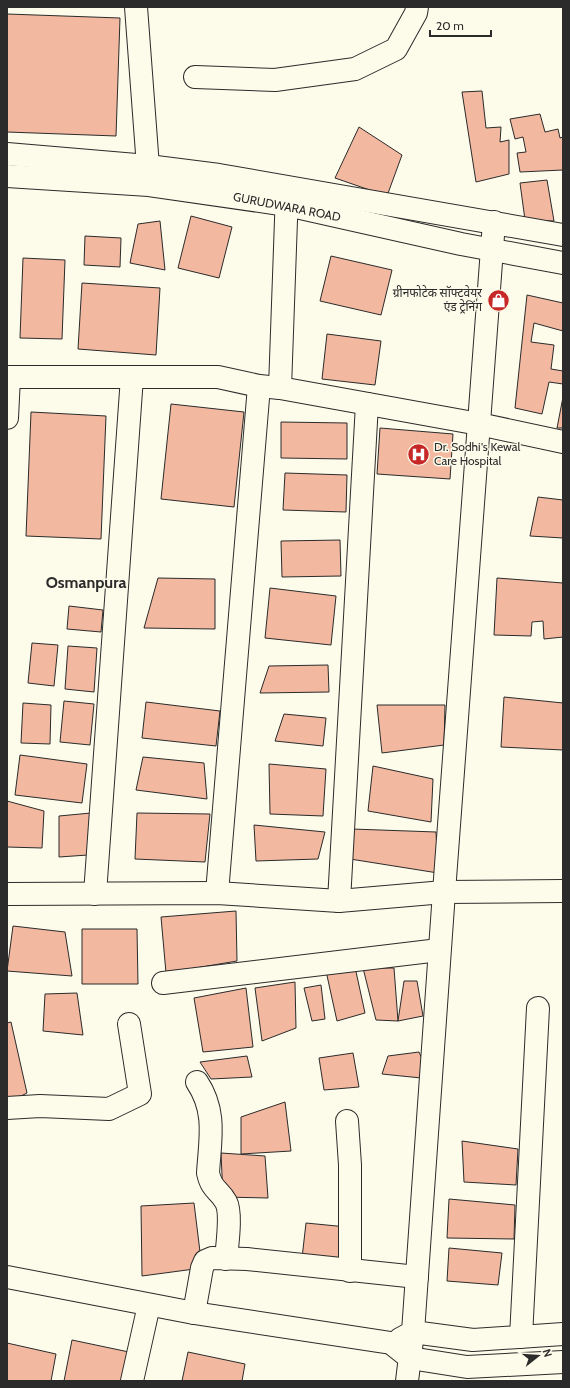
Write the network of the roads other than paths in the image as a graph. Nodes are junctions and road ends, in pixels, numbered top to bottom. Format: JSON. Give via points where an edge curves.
{"nodes":[{"id":1,"x":136,"y":7,"type":"edge"},
{"id":2,"x":417,"y":7,"type":"edge"},
{"id":3,"x":195,"y":77,"type":"dead end"},
{"id":4,"x":7,"y":154,"type":"edge"},
{"id":5,"x":149,"y":175,"type":"junction"},
{"id":6,"x":7,"y":176,"type":"edge"},
{"id":7,"x":287,"y":196,"type":"junction"},
{"id":8,"x":494,"y":222,"type":"junction"},
{"id":9,"x":563,"y":235,"type":"edge"},
{"id":10,"x":492,"y":250,"type":"junction"},
{"id":11,"x":563,"y":263,"type":"edge"},
{"id":12,"x":8,"y":377,"type":"edge"},
{"id":13,"x":132,"y":377,"type":"junction"},
{"id":14,"x":269,"y":387,"type":"junction"},
{"id":15,"x":367,"y":404,"type":"junction"},
{"id":16,"x":7,"y":418,"type":"edge"},
{"id":17,"x":479,"y":424,"type":"junction"},
{"id":18,"x":563,"y":442,"type":"edge"},
{"id":19,"x":563,"y":891,"type":"edge"},
{"id":20,"x":444,"y":892,"type":"junction"},
{"id":21,"x":217,"y":893,"type":"junction"},
{"id":22,"x":7,"y":894,"type":"edge"},
{"id":23,"x":95,"y":894,"type":"junction"},
{"id":24,"x":339,"y":901,"type":"junction"},
{"id":25,"x":439,"y":950,"type":"junction"},
{"id":26,"x":163,"y":983,"type":"dead end"},
{"id":27,"x":538,"y":1008,"type":"dead end"},
{"id":28,"x":129,"y":1024,"type":"dead end"},
{"id":29,"x":198,"y":1082,"type":"dead end"},
{"id":30,"x":7,"y":1108,"type":"edge"},
{"id":31,"x":347,"y":1120,"type":"dead end"},
{"id":32,"x":226,"y":1259,"type":"junction"},
{"id":33,"x":350,"y":1271,"type":"junction"},
{"id":34,"x":7,"y":1277,"type":"edge"},
{"id":35,"x":417,"y":1277,"type":"junction"},
{"id":36,"x":149,"y":1305,"type":"junction"},
{"id":37,"x":194,"y":1313,"type":"junction"},
{"id":38,"x":413,"y":1332,"type":"junction"},
{"id":39,"x":563,"y":1334,"type":"edge"},
{"id":40,"x":521,"y":1337,"type":"junction"},
{"id":41,"x":391,"y":1343,"type":"junction"},
{"id":42,"x":410,"y":1358,"type":"junction"},
{"id":43,"x":563,"y":1362,"type":"edge"},
{"id":44,"x":132,"y":1381,"type":"edge"},
{"id":45,"x":407,"y":1381,"type":"edge"}],
"edges":[{"from":1,"to":5,"type":"street"},
{"from":2,"to":3,"type":"street","via":[[396,49],[355,69],[274,80]]},
{"from":4,"to":5,"type":"street"},
{"from":5,"to":6,"type":"street"},
{"from":5,"to":7,"type":"street","via":[[219,175]]},
{"from":7,"to":8,"type":"street"},
{"from":7,"to":10,"type":"street","name":"GURUDWARA ROAD"},
{"from":7,"to":14,"type":"street"},
{"from":8,"to":9,"type":"street"},
{"from":8,"to":10,"type":"street"},
{"from":10,"to":11,"type":"street","name":"GURUDWARA ROAD"},
{"from":10,"to":17,"type":"street"},
{"from":12,"to":13,"type":"street"},
{"from":12,"to":16,"type":"street"},
{"from":13,"to":14,"type":"street","via":[[218,377]]},
{"from":13,"to":23,"type":"street"},
{"from":14,"to":15,"type":"street"},
{"from":14,"to":21,"type":"street"},
{"from":15,"to":17,"type":"street"},
{"from":15,"to":24,"type":"street"},
{"from":17,"to":18,"type":"street"},
{"from":17,"to":20,"type":"street"},
{"from":19,"to":20,"type":"street"},
{"from":20,"to":24,"type":"street"},
{"from":20,"to":25,"type":"street"},
{"from":21,"to":23,"type":"street"},
{"from":21,"to":24,"type":"street"},
{"from":22,"to":23,"type":"street"},
{"from":25,"to":26,"type":"street"},
{"from":25,"to":35,"type":"street"},
{"from":27,"to":40,"type":"street"},
{"from":28,"to":30,"type":"street","via":[[140,1094],[109,1109],[40,1106]]},
{"from":29,"to":32,"type":"street","via":[[211,1116],[208,1173],[210,1182],[228,1207]]},
{"from":31,"to":33,"type":"street","via":[[350,1165]]},
{"from":32,"to":33,"type":"street","via":[[247,1259]]},
{"from":32,"to":37,"type":"street","via":[[212,1258],[205,1261]]},
{"from":33,"to":35,"type":"street"},
{"from":34,"to":36,"type":"street"},
{"from":35,"to":38,"type":"street"},
{"from":36,"to":37,"type":"street"},
{"from":36,"to":44,"type":"street"},
{"from":37,"to":41,"type":"street"},
{"from":38,"to":40,"type":"street","via":[[473,1340]]},
{"from":38,"to":41,"type":"street"},
{"from":38,"to":42,"type":"street"},
{"from":39,"to":40,"type":"street"},
{"from":41,"to":42,"type":"street"},
{"from":42,"to":43,"type":"street","via":[[467,1367]]},
{"from":42,"to":45,"type":"street"}]}
